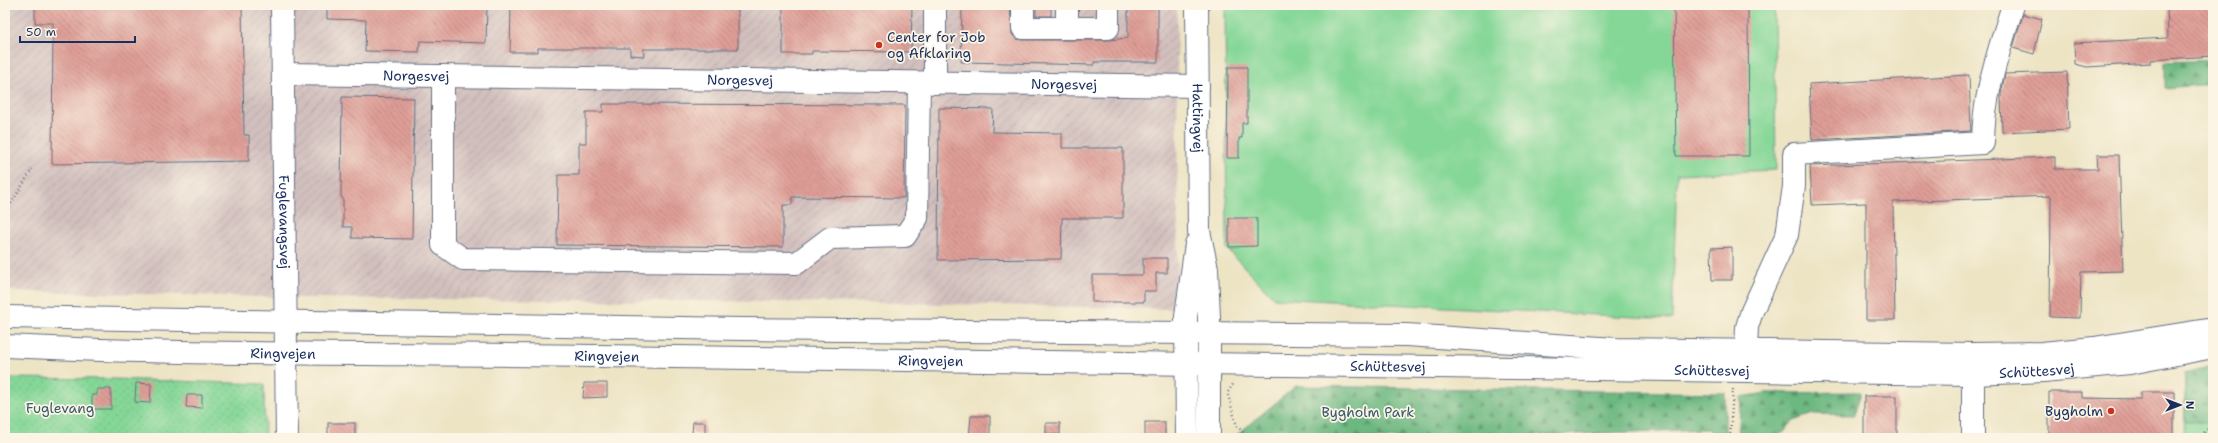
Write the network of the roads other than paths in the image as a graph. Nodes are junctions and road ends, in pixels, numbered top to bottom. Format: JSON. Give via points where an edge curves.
{"nodes":[{"id":1,"x":282,"y":5,"type":"edge"},
{"id":2,"x":934,"y":5,"type":"edge"},
{"id":3,"x":1023,"y":5,"type":"edge"},
{"id":4,"x":1067,"y":5,"type":"edge"},
{"id":5,"x":1108,"y":5,"type":"edge"},
{"id":6,"x":1197,"y":5,"type":"edge"},
{"id":7,"x":2013,"y":5,"type":"edge"},
{"id":8,"x":1067,"y":28,"type":"junction"},
{"id":9,"x":283,"y":74,"type":"junction"},
{"id":10,"x":443,"y":76,"type":"junction"},
{"id":11,"x":927,"y":83,"type":"junction"},
{"id":12,"x":1198,"y":86,"type":"junction"},
{"id":13,"x":1199,"y":231,"type":"junction"},
{"id":14,"x":5,"y":317,"type":"edge"},
{"id":15,"x":286,"y":321,"type":"junction"},
{"id":16,"x":2213,"y":329,"type":"edge"},
{"id":17,"x":1186,"y":333,"type":"junction"},
{"id":18,"x":1210,"y":333,"type":"junction"},
{"id":19,"x":5,"y":346,"type":"edge"},
{"id":20,"x":2213,"y":347,"type":"edge"},
{"id":21,"x":1746,"y":351,"type":"junction"},
{"id":22,"x":285,"y":354,"type":"junction"},
{"id":23,"x":1185,"y":364,"type":"junction"},
{"id":24,"x":1210,"y":364,"type":"junction"},
{"id":25,"x":1973,"y":374,"type":"junction"},
{"id":26,"x":287,"y":438,"type":"edge"},
{"id":27,"x":1187,"y":438,"type":"edge"},
{"id":28,"x":1209,"y":438,"type":"edge"},
{"id":29,"x":1973,"y":438,"type":"edge"}],
"edges":[{"from":1,"to":9,"type":"main road","name":"Fuglevangsvej"},
{"from":2,"to":11,"type":"main road"},
{"from":3,"to":8,"type":"main road","via":[[1023,28]]},
{"from":4,"to":8,"type":"main road"},
{"from":5,"to":8,"type":"main road","via":[[1108,28]]},
{"from":6,"to":12,"type":"main road","name":"Hattingvej"},
{"from":7,"to":21,"type":"main road","name":"Schüttesvej","via":[[1990,81],[1983,117],[1983,143],[1794,154],[1794,186],[1787,235],[1752,311],[1747,327]]},
{"from":9,"to":10,"type":"main road","name":"Norgesvej"},
{"from":9,"to":15,"type":"main road","name":"Fuglevangsvej"},
{"from":10,"to":11,"type":"main road","name":"Norgesvej"},
{"from":10,"to":11,"type":"main road","via":[[443,245],[463,259],[797,263],[830,238],[905,236],[917,218]]},
{"from":11,"to":12,"type":"main road","name":"Norgesvej"},
{"from":12,"to":13,"type":"main road","name":"Hattingvej"},
{"from":13,"to":17,"type":"main road","name":"Hattingvej","via":[[1193,260]]},
{"from":13,"to":18,"type":"main road","name":"Hattingvej","via":[[1206,269]]},
{"from":14,"to":15,"type":"main road","name":"Ringvejen"},
{"from":15,"to":17,"type":"main road","name":"Ringvejen"},
{"from":15,"to":22,"type":"main road","name":"Fuglevangsvej"},
{"from":16,"to":21,"type":"main road","name":"Schüttesvej","via":[[2136,342],[2042,353]]},
{"from":17,"to":18,"type":"main road","name":"Schüttesvej"},
{"from":17,"to":23,"type":"main road","name":"Hattingvej"},
{"from":18,"to":21,"type":"main road","name":"Schüttesvej","via":[[1407,335],[1609,349]]},
{"from":18,"to":24,"type":"main road","name":"Hattingvej"},
{"from":19,"to":22,"type":"main road","name":"Ringvejen"},
{"from":20,"to":25,"type":"main road","name":"Schüttesvej","via":[[2130,363]]},
{"from":22,"to":23,"type":"main road","name":"Ringvejen"},
{"from":22,"to":26,"type":"main road","name":"Fuglevangsvej"},
{"from":23,"to":24,"type":"main road","name":"Ringvejen"},
{"from":23,"to":27,"type":"main road","name":"Hattingvej"},
{"from":24,"to":25,"type":"main road","name":"Schüttesvej"},
{"from":24,"to":28,"type":"main road","name":"Hattingvej"},
{"from":25,"to":29,"type":"main road"}]}
